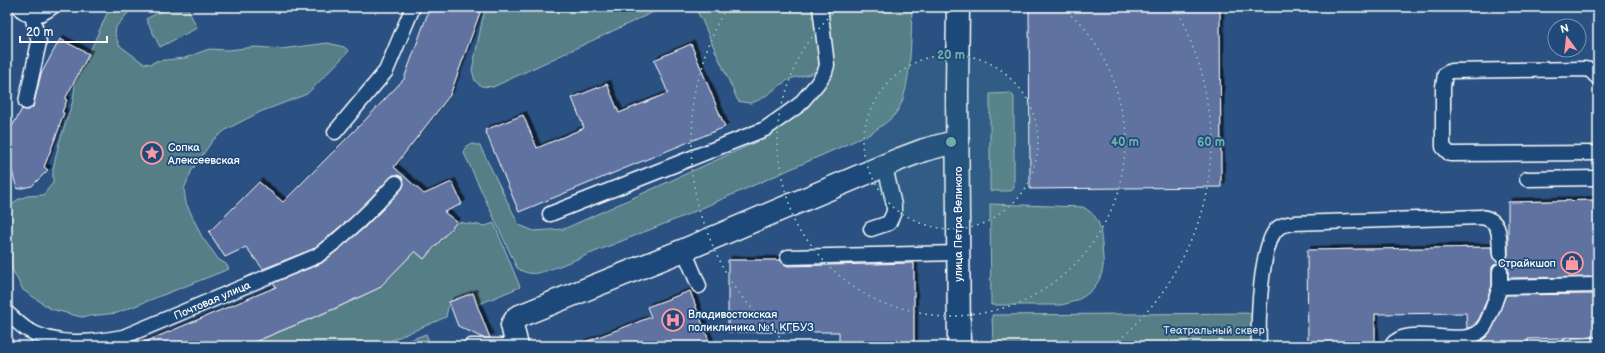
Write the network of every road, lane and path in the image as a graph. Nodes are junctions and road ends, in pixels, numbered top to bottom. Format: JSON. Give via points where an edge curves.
{"nodes":[{"id":1,"x":20,"y":7,"type":"edge"},
{"id":2,"x":52,"y":7,"type":"edge"},
{"id":3,"x":413,"y":7,"type":"edge"},
{"id":4,"x":820,"y":7,"type":"edge"},
{"id":5,"x":958,"y":7,"type":"edge"},
{"id":6,"x":32,"y":16,"type":"junction"},
{"id":7,"x":1598,"y":78,"type":"edge"},
{"id":8,"x":26,"y":102,"type":"dead end"},
{"id":9,"x":335,"y":132,"type":"dead end"},
{"id":10,"x":958,"y":141,"type":"junction"},
{"id":11,"x":1598,"y":153,"type":"edge"},
{"id":12,"x":885,"y":166,"type":"junction"},
{"id":13,"x":1598,"y":178,"type":"edge"},
{"id":14,"x":1527,"y":179,"type":"dead end"},
{"id":15,"x":396,"y":183,"type":"dead end"},
{"id":16,"x":550,"y":214,"type":"dead end"},
{"id":17,"x":870,"y":229,"type":"dead end"},
{"id":18,"x":684,"y":250,"type":"junction"},
{"id":19,"x":958,"y":253,"type":"junction"},
{"id":20,"x":1500,"y":254,"type":"dead end"},
{"id":21,"x":788,"y":257,"type":"dead end"},
{"id":22,"x":1500,"y":271,"type":"dead end"},
{"id":23,"x":1598,"y":284,"type":"edge"},
{"id":24,"x":699,"y":286,"type":"dead end"},
{"id":25,"x":1500,"y":287,"type":"junction"},
{"id":26,"x":7,"y":313,"type":"edge"},
{"id":27,"x":1598,"y":345,"type":"edge"},
{"id":28,"x":471,"y":346,"type":"edge"},
{"id":29,"x":517,"y":346,"type":"edge"},
{"id":30,"x":959,"y":346,"type":"edge"},
{"id":31,"x":1259,"y":346,"type":"edge"},
{"id":32,"x":1391,"y":346,"type":"edge"},
{"id":33,"x":1568,"y":346,"type":"edge"}],
"edges":[{"from":1,"to":6,"type":"lane"},
{"from":2,"to":6,"type":"lane","via":[[41,15]]},
{"from":3,"to":9,"type":"lane","via":[[386,71]]},
{"from":4,"to":16,"type":"lane","via":[[826,72],[799,105],[765,129]]},
{"from":5,"to":10,"type":"street","name":"улица Петра Великого"},
{"from":6,"to":8,"type":"lane","via":[[39,42]]},
{"from":7,"to":11,"type":"lane","via":[[1590,70],[1584,69],[1451,71],[1445,74],[1443,87],[1442,141],[1442,147],[1450,154]]},
{"from":10,"to":12,"type":"street","via":[[924,150]]},
{"from":10,"to":19,"type":"street","name":"улица Петра Великого"},
{"from":12,"to":17,"type":"lane","via":[[894,212],[889,223]]},
{"from":12,"to":18,"type":"street"},
{"from":13,"to":14,"type":"lane"},
{"from":15,"to":26,"type":"lane","name":"Почтовая улица","via":[[344,236],[317,256],[123,337],[92,342],[57,341],[26,329]]},
{"from":18,"to":24,"type":"lane"},
{"from":18,"to":29,"type":"street","via":[[516,317],[512,325]]},
{"from":19,"to":21,"type":"lane"},
{"from":19,"to":30,"type":"street","name":"улица Петра Великого"},
{"from":20,"to":31,"type":"lane","via":[[1498,228],[1488,218],[1293,222],[1278,228],[1269,241],[1258,313]]},
{"from":22,"to":25,"type":"lane"},
{"from":23,"to":25,"type":"lane"},
{"from":25,"to":32,"type":"lane","via":[[1484,328],[1476,335],[1401,338]]},
{"from":27,"to":33,"type":"lane"},
{"from":28,"to":29,"type":"lane"}]}
